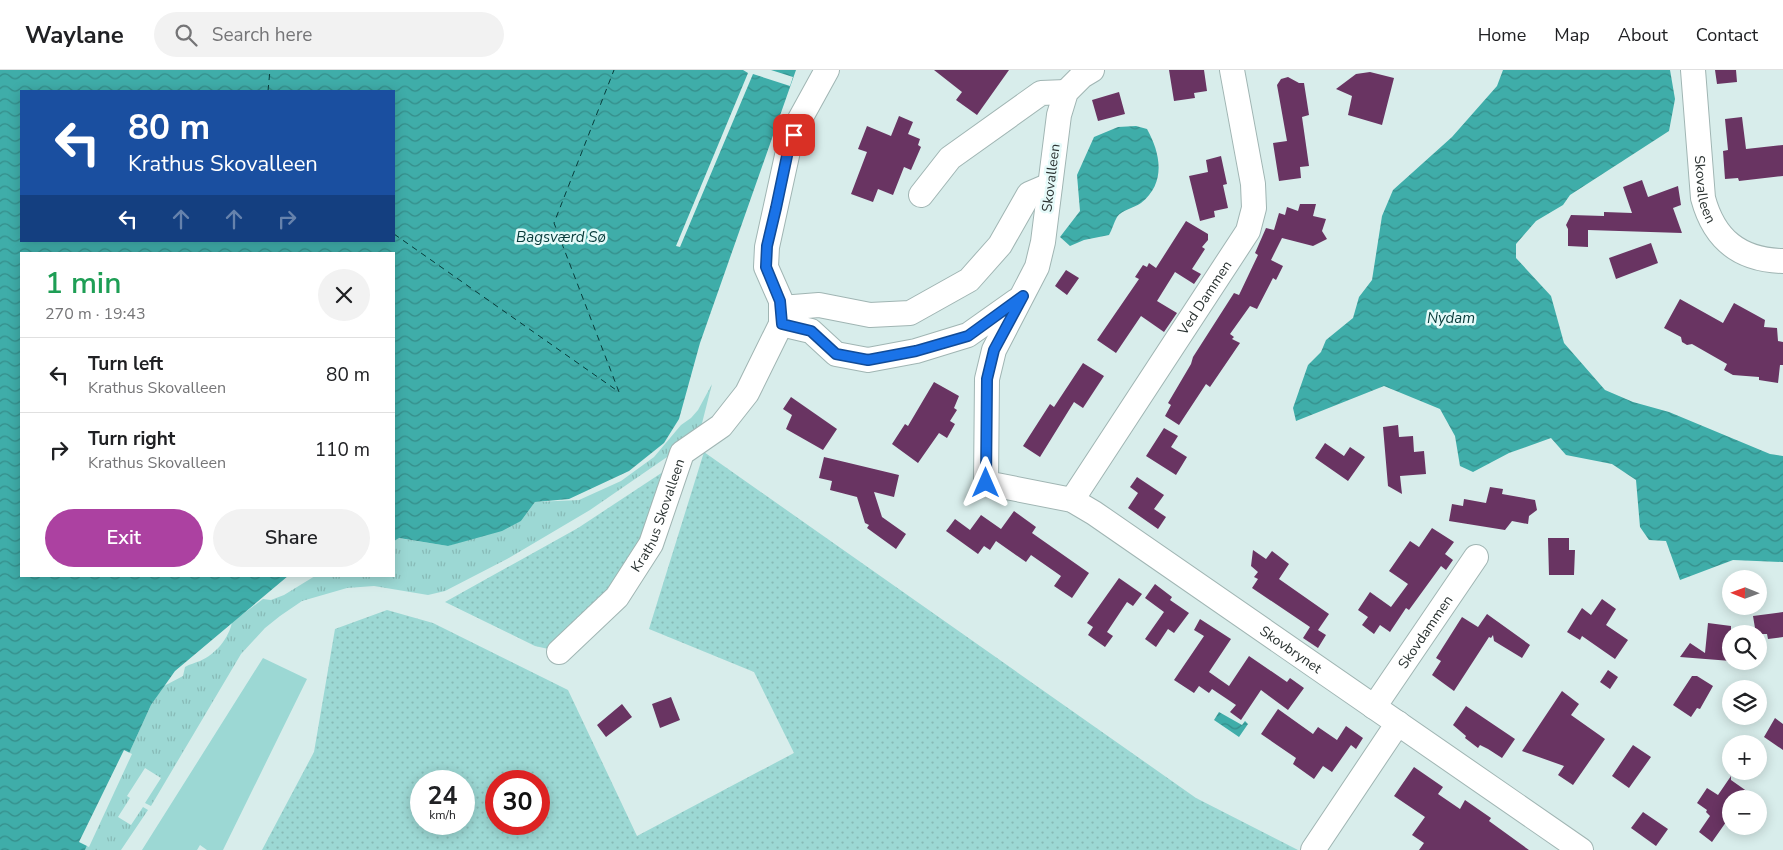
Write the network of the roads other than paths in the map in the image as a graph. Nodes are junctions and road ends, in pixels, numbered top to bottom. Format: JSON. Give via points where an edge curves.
{"nodes":[{"id":1,"x":827,"y":70,"type":"edge"},
{"id":2,"x":1092,"y":70,"type":"edge"},
{"id":3,"x":1232,"y":70,"type":"edge"},
{"id":4,"x":1693,"y":70,"type":"edge"},
{"id":5,"x":1066,"y":92,"type":"junction"},
{"id":6,"x":1050,"y":185,"type":"junction"},
{"id":7,"x":921,"y":195,"type":"dead end"},
{"id":8,"x":1783,"y":261,"type":"edge"},
{"id":9,"x":1023,"y":296,"type":"junction"},
{"id":10,"x":910,"y":313,"type":"junction"},
{"id":11,"x":781,"y":316,"type":"junction"},
{"id":12,"x":916,"y":351,"type":"junction"},
{"id":13,"x":986,"y":483,"type":"joint"},
{"id":14,"x":1072,"y":500,"type":"junction"},
{"id":15,"x":1476,"y":557,"type":"dead end"},
{"id":16,"x":559,"y":652,"type":"dead end"},
{"id":17,"x":1374,"y":707,"type":"junction"},
{"id":18,"x":1398,"y":723,"type":"junction"},
{"id":19,"x":1313,"y":850,"type":"edge"},
{"id":20,"x":1582,"y":850,"type":"edge"}],
"edges":[{"from":1,"to":11,"type":"street","via":[[800,119],[788,151],[767,246],[766,267],[780,301]]},
{"from":2,"to":5,"type":"street","name":"Skovalleen"},
{"from":3,"to":14,"type":"street","name":"Ved Dammen","via":[[1253,184],[1254,208],[1248,232]]},
{"from":4,"to":8,"type":"street","name":"Skovalleen","via":[[1703,198],[1708,216],[1732,246],[1768,261]]},
{"from":5,"to":6,"type":"street","name":"Skovalleen","via":[[1059,115]]},
{"from":5,"to":7,"type":"street","via":[[1041,93],[950,158]]},
{"from":6,"to":9,"type":"street","name":"Skovalleen","via":[[1037,267]]},
{"from":6,"to":10,"type":"street","via":[[1029,194],[1000,245],[969,280]]},
{"from":9,"to":12,"type":"street","via":[[968,336]]},
{"from":9,"to":13,"type":"street","name":"Skovalleen","via":[[994,350],[987,379]]},
{"from":10,"to":11,"type":"street","via":[[870,315],[820,305]]},
{"from":10,"to":12,"type":"street"},
{"from":11,"to":12,"type":"street","via":[[811,331],[836,354],[868,360]]},
{"from":11,"to":16,"type":"street","name":"Krathus Skovalleen","via":[[747,393],[721,426],[682,452],[652,544],[617,597]]},
{"from":13,"to":14,"type":"street","name":"Skovbrynet"},
{"from":14,"to":17,"type":"street","name":"Skovbrynet"},
{"from":15,"to":17,"type":"street","name":"Skovdammen"},
{"from":17,"to":18,"type":"street","name":"Skovbrynet"},
{"from":18,"to":19,"type":"street"},
{"from":18,"to":20,"type":"street","name":"Skovbrynet"}]}
